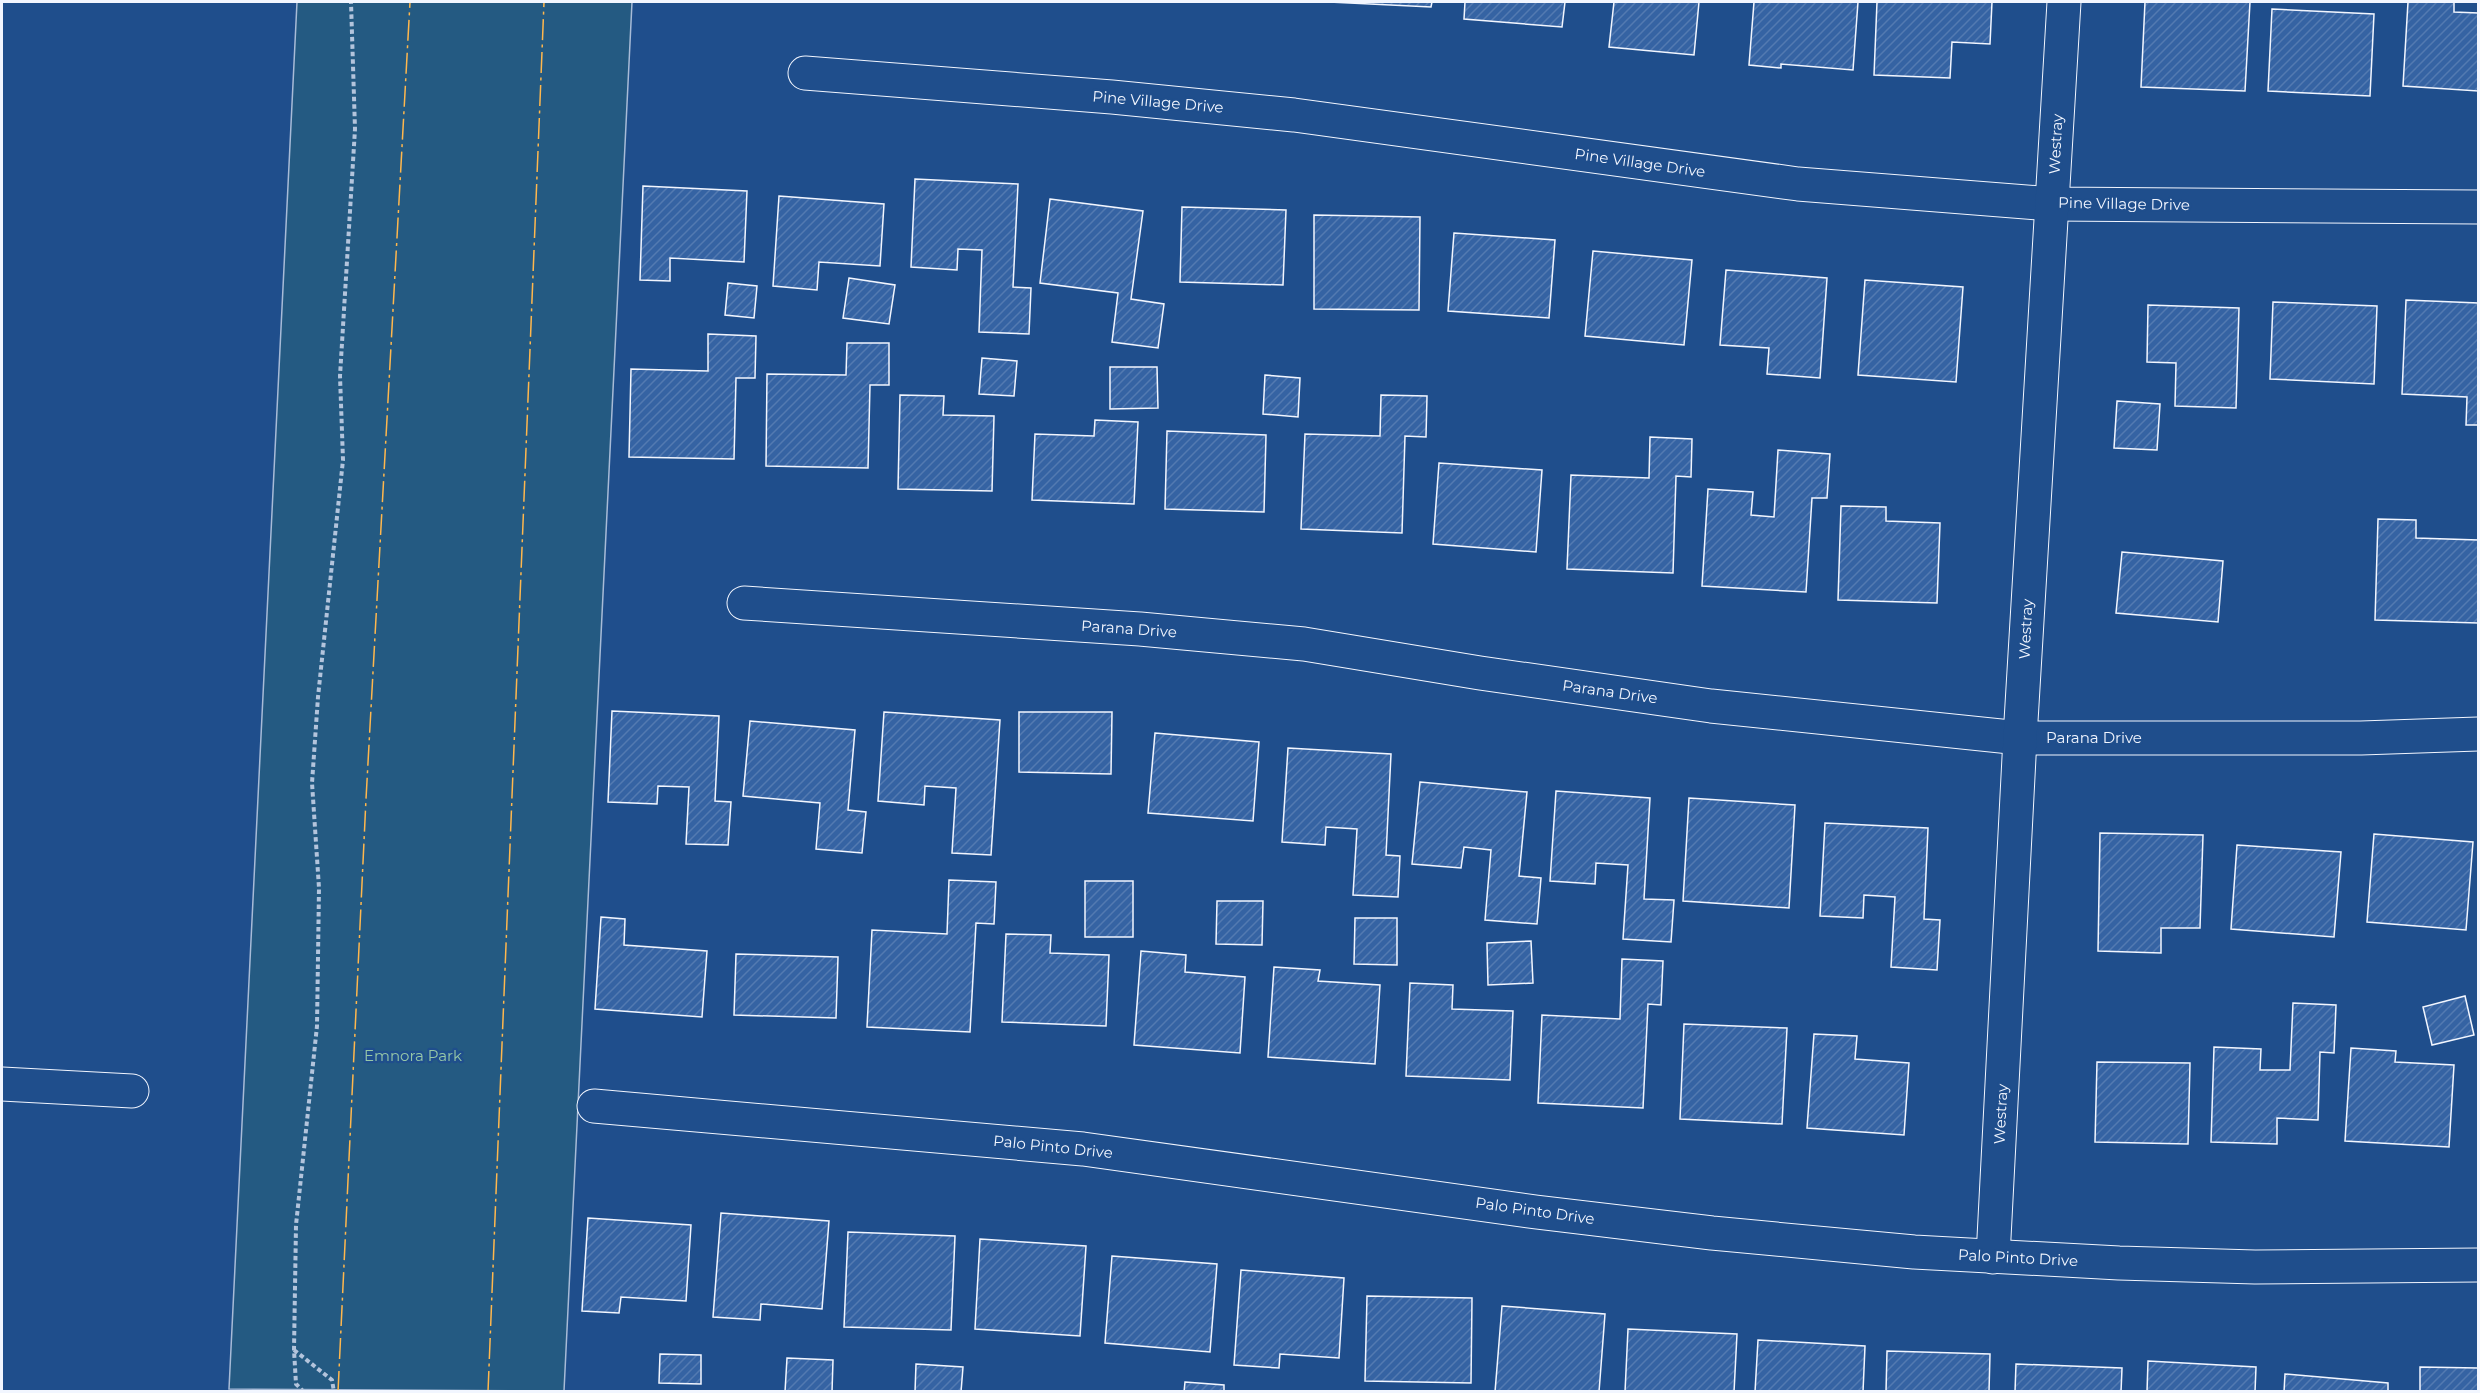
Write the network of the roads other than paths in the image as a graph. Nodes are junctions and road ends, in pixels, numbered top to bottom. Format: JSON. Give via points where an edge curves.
{"nodes":[{"id":1,"x":2064,"y":2,"type":"edge"},
{"id":2,"x":805,"y":73,"type":"dead end"},
{"id":3,"x":2052,"y":204,"type":"junction"},
{"id":4,"x":2478,"y":207,"type":"edge"},
{"id":5,"x":744,"y":603,"type":"dead end"},
{"id":6,"x":2478,"y":734,"type":"edge"},
{"id":7,"x":2020,"y":738,"type":"junction"},
{"id":8,"x":2,"y":1084,"type":"edge"},
{"id":9,"x":132,"y":1091,"type":"dead end"},
{"id":10,"x":594,"y":1106,"type":"dead end"},
{"id":11,"x":1993,"y":1257,"type":"junction"},
{"id":12,"x":2478,"y":1265,"type":"edge"}],
"edges":[{"from":1,"to":3,"type":"street","name":"Westray"},
{"from":2,"to":3,"type":"street","name":"Pine Village Drive","via":[[1282,114],[1798,184]]},
{"from":3,"to":4,"type":"street","name":"Pine Village Drive"},
{"from":3,"to":7,"type":"street","name":"Westray"},
{"from":5,"to":7,"type":"street","name":"Parana Drive","via":[[1304,644],[1711,706]]},
{"from":6,"to":7,"type":"street","name":"Parana Drive"},
{"from":7,"to":11,"type":"street","name":"Westray"},
{"from":8,"to":9,"type":"street"},
{"from":10,"to":11,"type":"street","name":"Palo Pinto Drive","via":[[1083,1149],[1536,1212],[1713,1233]]},
{"from":11,"to":12,"type":"street","name":"Palo Pinto Drive","via":[[2255,1267]]}]}
